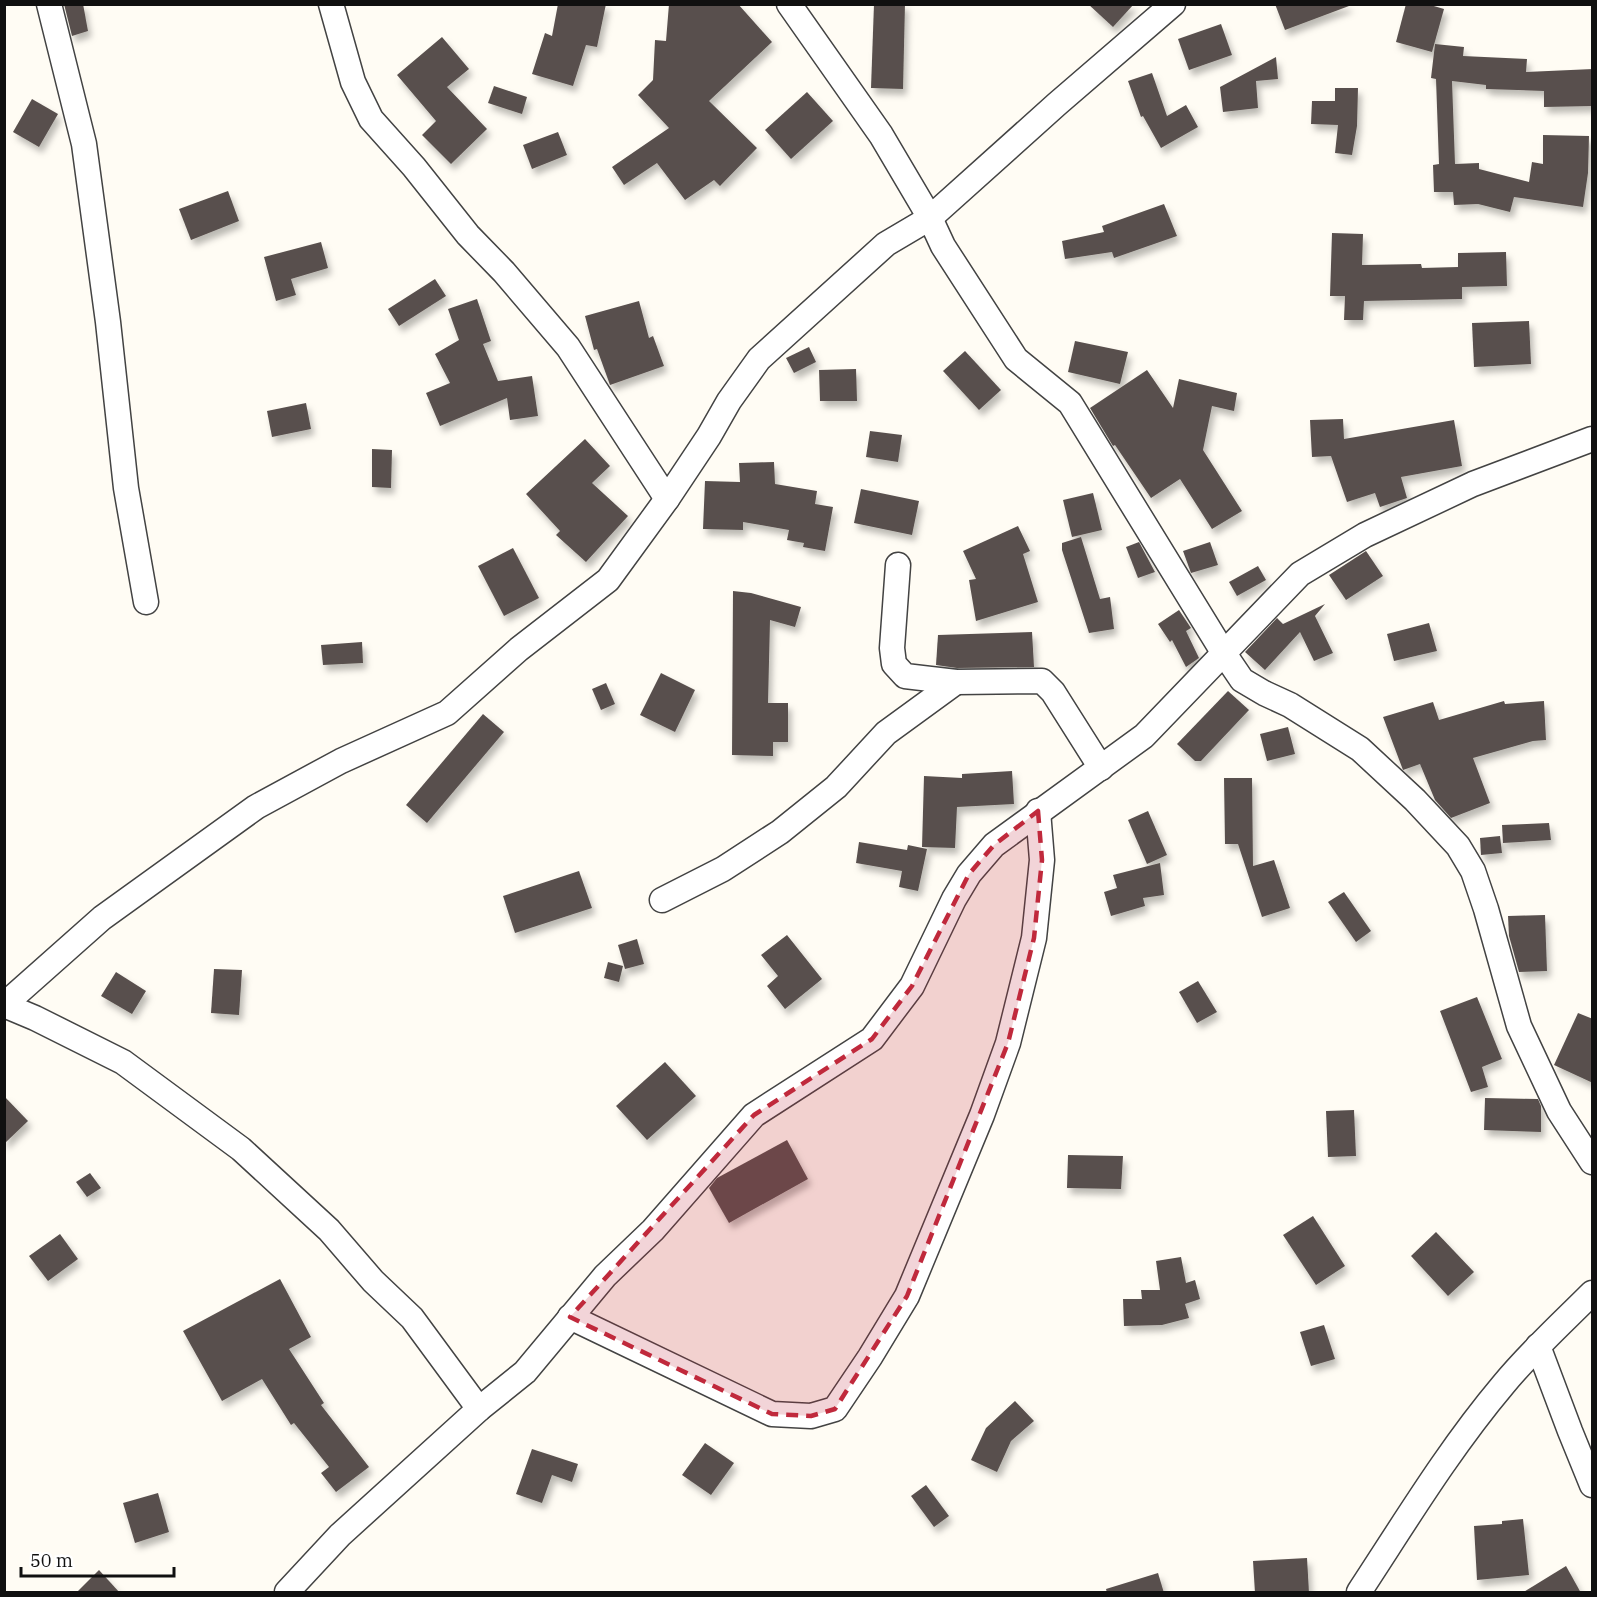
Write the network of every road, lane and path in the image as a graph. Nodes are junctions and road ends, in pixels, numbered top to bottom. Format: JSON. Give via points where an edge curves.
{"nodes":[{"id":1,"x":49,"y":4,"type":"edge"},
{"id":2,"x":331,"y":4,"type":"edge"},
{"id":3,"x":789,"y":4,"type":"edge"},
{"id":4,"x":1173,"y":4,"type":"edge"},
{"id":5,"x":930,"y":218,"type":"junction"},
{"id":6,"x":1593,"y":439,"type":"edge"},
{"id":7,"x":667,"y":499,"type":"junction"},
{"id":8,"x":898,"y":565,"type":"dead end"},
{"id":9,"x":146,"y":602,"type":"dead end"},
{"id":10,"x":1223,"y":652,"type":"junction"},
{"id":11,"x":956,"y":682,"type":"junction"},
{"id":12,"x":1101,"y":768,"type":"junction"},
{"id":13,"x":1038,"y":812,"type":"junction"},
{"id":14,"x":662,"y":900,"type":"dead end"},
{"id":15,"x":5,"y":1005,"type":"edge"},
{"id":16,"x":1593,"y":1162,"type":"edge"},
{"id":17,"x":1593,"y":1293,"type":"edge"},
{"id":18,"x":570,"y":1317,"type":"junction"},
{"id":19,"x":1538,"y":1346,"type":"junction"},
{"id":20,"x":479,"y":1409,"type":"junction"},
{"id":21,"x":1593,"y":1485,"type":"edge"},
{"id":22,"x":287,"y":1593,"type":"edge"},
{"id":23,"x":1359,"y":1593,"type":"edge"}],
"edges":[{"from":1,"to":9,"type":"street","via":[[84,144],[126,488]]},
{"from":2,"to":7,"type":"street","via":[[353,82],[371,119],[568,347]]},
{"from":3,"to":5,"type":"street","via":[[881,135]]},
{"from":4,"to":5,"type":"street"},
{"from":5,"to":7,"type":"street","via":[[886,244],[759,360]]},
{"from":5,"to":10,"type":"street","via":[[943,246],[1016,359],[1070,403]]},
{"from":6,"to":10,"type":"street","via":[[1473,484],[1365,535],[1300,574]]},
{"from":7,"to":15,"type":"street","via":[[608,580],[519,649],[447,713],[341,761],[256,807],[102,918]]},
{"from":8,"to":11,"type":"street","via":[[891,648],[894,664],[905,676]]},
{"from":10,"to":12,"type":"street","via":[[1144,736]]},
{"from":10,"to":16,"type":"street","via":[[1242,680],[1360,749],[1458,846],[1473,871],[1486,909],[1519,1026],[1559,1111]]},
{"from":11,"to":12,"type":"street","via":[[1042,681]]},
{"from":11,"to":14,"type":"street","via":[[886,733],[836,787],[780,832],[723,869]]},
{"from":12,"to":13,"type":"street"},
{"from":13,"to":18,"type":"street","via":[[994,845],[969,874],[912,986],[872,1040],[754,1115]]},
{"from":13,"to":18,"type":"street","via":[[1042,860],[1034,939],[1008,1042],[907,1296],[835,1409],[811,1416],[772,1414]]},
{"from":15,"to":20,"type":"street","via":[[123,1062],[240,1149],[329,1230],[412,1318]]},
{"from":17,"to":19,"type":"street"},
{"from":18,"to":20,"type":"street","via":[[525,1372]]},
{"from":19,"to":21,"type":"street"},
{"from":19,"to":23,"type":"street","via":[[1502,1386],[1438,1472]]},
{"from":20,"to":22,"type":"street","via":[[340,1535]]}]}
